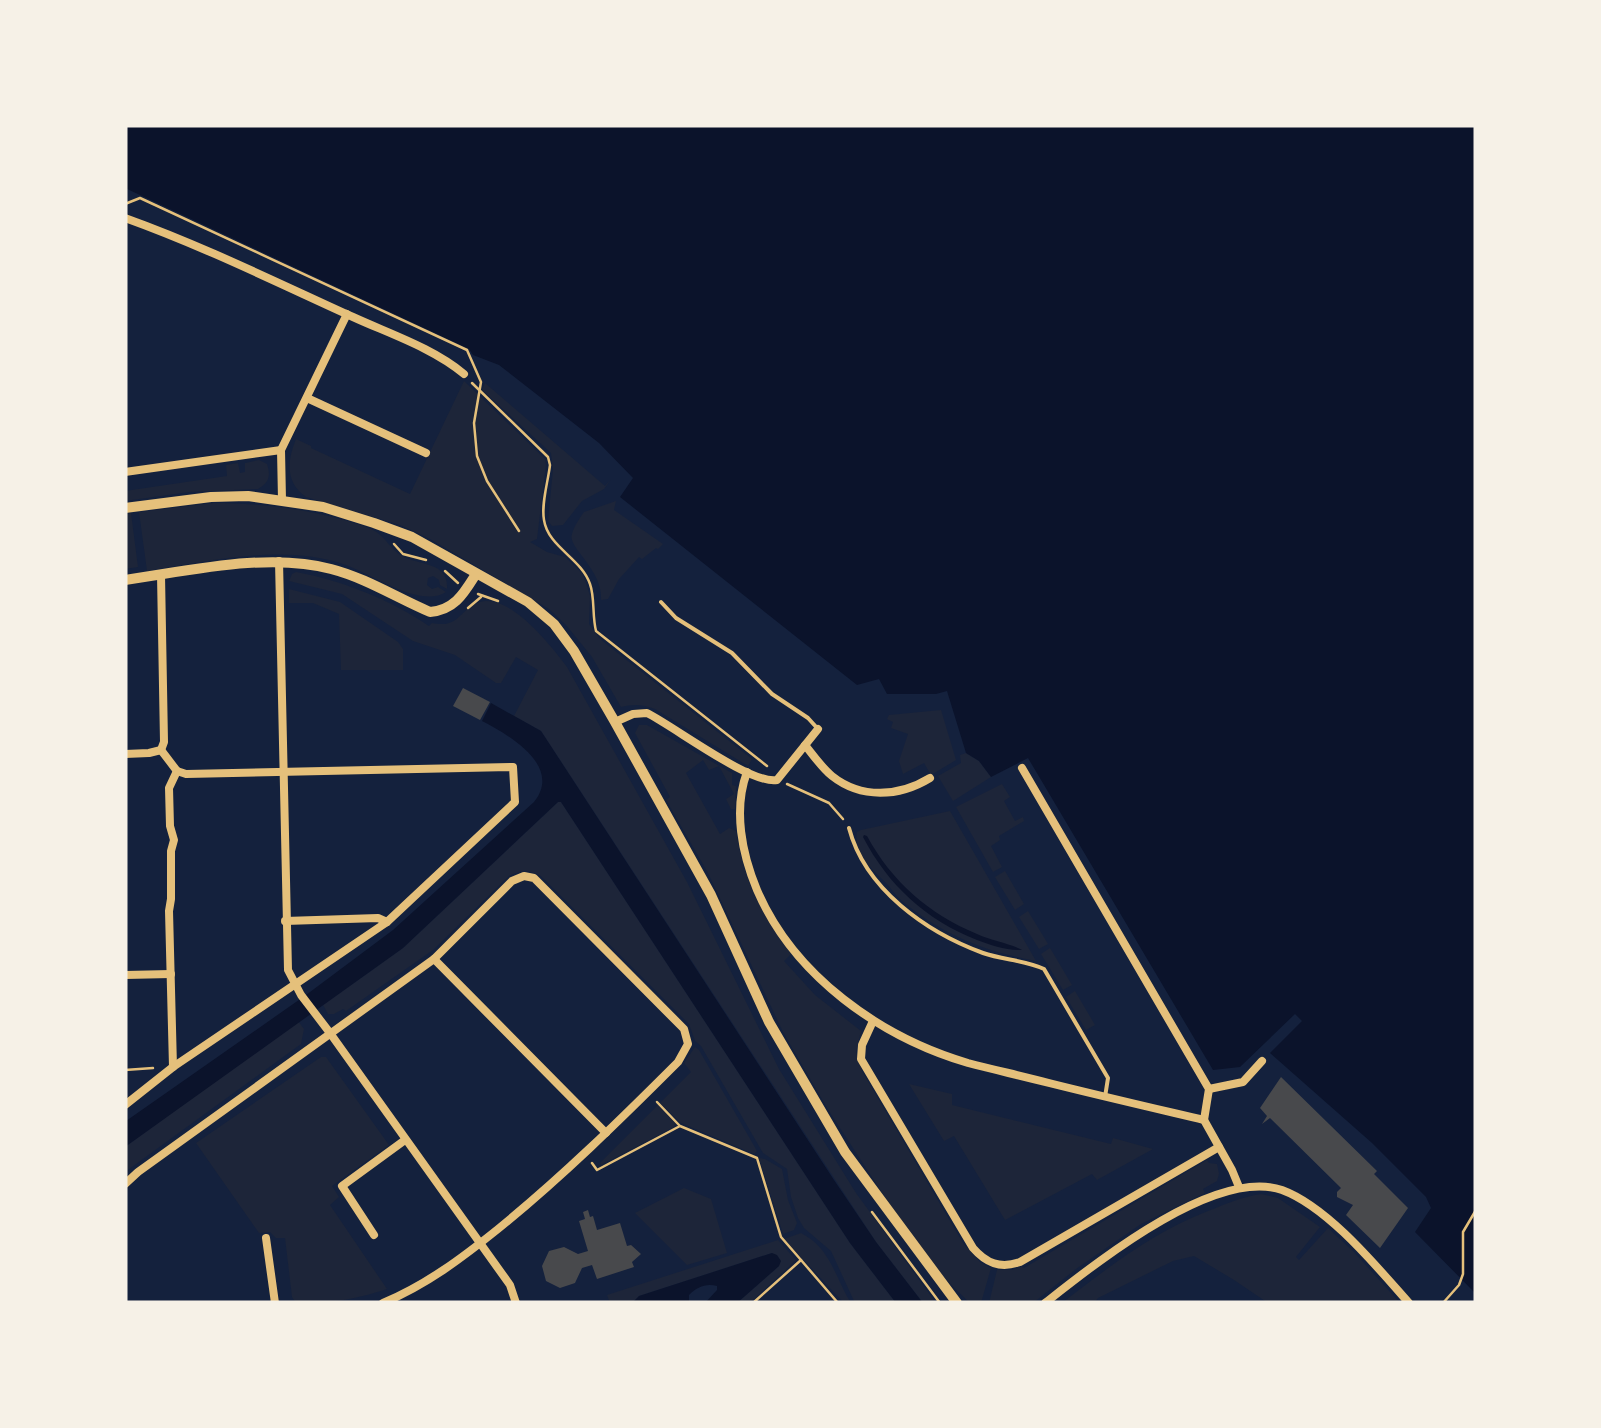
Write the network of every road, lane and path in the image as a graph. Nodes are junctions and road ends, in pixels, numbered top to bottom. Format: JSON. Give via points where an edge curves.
{"nodes":[{"id":1,"x":125,"y":204,"type":"edge"},
{"id":2,"x":125,"y":218,"type":"edge"},
{"id":3,"x":347,"y":314,"type":"junction"},
{"id":4,"x":464,"y":374,"type":"joint"},
{"id":5,"x":478,"y":390,"type":"junction"},
{"id":6,"x":307,"y":398,"type":"junction"},
{"id":7,"x":281,"y":450,"type":"junction"},
{"id":8,"x":426,"y":453,"type":"dead end"},
{"id":9,"x":125,"y":472,"type":"edge"},
{"id":10,"x":282,"y":500,"type":"junction"},
{"id":11,"x":125,"y":508,"type":"edge"},
{"id":12,"x":519,"y":531,"type":"dead end"},
{"id":13,"x":416,"y":556,"type":"dead end"},
{"id":14,"x":426,"y":560,"type":"dead end"},
{"id":15,"x":279,"y":562,"type":"junction"},
{"id":16,"x":442,"y":567,"type":"dead end"},
{"id":17,"x":476,"y":574,"type":"junction"},
{"id":18,"x":161,"y":575,"type":"junction"},
{"id":19,"x":452,"y":579,"type":"dead end"},
{"id":20,"x":125,"y":580,"type":"edge"},
{"id":21,"x":482,"y":596,"type":"dead end"},
{"id":22,"x":501,"y":602,"type":"dead end"},
{"id":23,"x":662,"y":602,"type":"dead end"},
{"id":24,"x":616,"y":722,"type":"junction"},
{"id":25,"x":818,"y":728,"type":"joint"},
{"id":26,"x":805,"y":745,"type":"junction"},
{"id":27,"x":161,"y":750,"type":"junction"},
{"id":28,"x":125,"y":754,"type":"edge"},
{"id":29,"x":1022,"y":768,"type":"dead end"},
{"id":30,"x":177,"y":771,"type":"junction"},
{"id":31,"x":746,"y":772,"type":"junction"},
{"id":32,"x":283,"y":773,"type":"junction"},
{"id":33,"x":779,"y":778,"type":"junction"},
{"id":34,"x":930,"y":778,"type":"dead end"},
{"id":35,"x":849,"y":828,"type":"joint"},
{"id":36,"x":285,"y":922,"type":"junction"},
{"id":37,"x":387,"y":922,"type":"junction"},
{"id":38,"x":434,"y":959,"type":"junction"},
{"id":39,"x":125,"y":974,"type":"edge"},
{"id":40,"x":171,"y":974,"type":"junction"},
{"id":41,"x":295,"y":984,"type":"junction"},
{"id":42,"x":873,"y":1020,"type":"junction"},
{"id":43,"x":330,"y":1033,"type":"junction"},
{"id":44,"x":1262,"y":1062,"type":"dead end"},
{"id":45,"x":173,"y":1067,"type":"junction"},
{"id":46,"x":125,"y":1070,"type":"edge"},
{"id":47,"x":1209,"y":1089,"type":"junction"},
{"id":48,"x":648,"y":1092,"type":"junction"},
{"id":49,"x":1106,"y":1097,"type":"junction"},
{"id":50,"x":125,"y":1105,"type":"edge"},
{"id":51,"x":1204,"y":1120,"type":"junction"},
{"id":52,"x":680,"y":1126,"type":"junction"},
{"id":53,"x":606,"y":1133,"type":"junction"},
{"id":54,"x":405,"y":1140,"type":"junction"},
{"id":55,"x":1219,"y":1147,"type":"junction"},
{"id":56,"x":586,"y":1153,"type":"junction"},
{"id":57,"x":125,"y":1184,"type":"edge"},
{"id":58,"x":1239,"y":1187,"type":"junction"},
{"id":59,"x":1476,"y":1210,"type":"edge"},
{"id":60,"x":374,"y":1235,"type":"dead end"},
{"id":61,"x":266,"y":1238,"type":"dead end"},
{"id":62,"x":479,"y":1244,"type":"junction"},
{"id":63,"x":801,"y":1260,"type":"junction"},
{"id":64,"x":275,"y":1303,"type":"edge"},
{"id":65,"x":382,"y":1303,"type":"edge"},
{"id":66,"x":516,"y":1303,"type":"edge"},
{"id":67,"x":753,"y":1303,"type":"edge"},
{"id":68,"x":838,"y":1303,"type":"edge"},
{"id":69,"x":957,"y":1303,"type":"edge"},
{"id":70,"x":1045,"y":1303,"type":"edge"},
{"id":71,"x":1408,"y":1303,"type":"edge"},
{"id":72,"x":1443,"y":1303,"type":"edge"}],
"edges":[{"from":1,"to":5,"type":"path","via":[[140,198],[467,350],[481,382]]},
{"from":2,"to":3,"type":"street"},
{"from":3,"to":4,"type":"street"},
{"from":3,"to":6,"type":"street"},
{"from":4,"to":5,"type":"path"},
{"from":5,"to":12,"type":"path","via":[[477,456]]},
{"from":5,"to":33,"type":"path","via":[[548,457],[543,517],[548,533],[592,587],[596,631]]},
{"from":6,"to":7,"type":"street"},
{"from":6,"to":8,"type":"street"},
{"from":7,"to":9,"type":"street"},
{"from":7,"to":10,"type":"street"},
{"from":10,"to":11,"type":"street","via":[[211,497]]},
{"from":10,"to":17,"type":"street","via":[[412,537]]},
{"from":13,"to":14,"type":"path"},
{"from":15,"to":17,"type":"street","via":[[334,569],[430,612],[456,603]]},
{"from":15,"to":18,"type":"street"},
{"from":15,"to":32,"type":"street"},
{"from":16,"to":19,"type":"path"},
{"from":17,"to":24,"type":"street","via":[[554,624]]},
{"from":18,"to":20,"type":"street"},
{"from":18,"to":27,"type":"street"},
{"from":21,"to":22,"type":"path"},
{"from":23,"to":25,"type":"lane"},
{"from":24,"to":31,"type":"street","via":[[647,713]]},
{"from":24,"to":69,"type":"street","via":[[711,895],[770,1022],[845,1152]]},
{"from":25,"to":26,"type":"street"},
{"from":26,"to":33,"type":"street"},
{"from":26,"to":34,"type":"street","via":[[831,775],[856,789],[903,791]]},
{"from":27,"to":28,"type":"street"},
{"from":27,"to":30,"type":"street"},
{"from":29,"to":47,"type":"street"},
{"from":30,"to":32,"type":"street"},
{"from":30,"to":40,"type":"street","via":[[169,788]]},
{"from":31,"to":33,"type":"street","via":[[767,782]]},
{"from":31,"to":42,"type":"street","via":[[742,842],[767,913],[826,984]]},
{"from":32,"to":36,"type":"street"},
{"from":32,"to":37,"type":"street","via":[[513,767],[515,802]]},
{"from":33,"to":35,"type":"path","via":[[829,802]]},
{"from":35,"to":49,"type":"lane","via":[[865,864],[912,915],[965,946],[1044,969],[1108,1078]]},
{"from":36,"to":37,"type":"street"},
{"from":36,"to":41,"type":"street"},
{"from":37,"to":41,"type":"street"},
{"from":38,"to":43,"type":"street"},
{"from":38,"to":48,"type":"street","via":[[512,881],[534,878],[684,1029],[688,1044],[678,1062]]},
{"from":38,"to":53,"type":"street"},
{"from":39,"to":40,"type":"street"},
{"from":40,"to":45,"type":"street"},
{"from":41,"to":43,"type":"street"},
{"from":41,"to":45,"type":"street"},
{"from":42,"to":49,"type":"street","via":[[966,1062]]},
{"from":42,"to":55,"type":"street","via":[[861,1059],[983,1260],[1020,1262]]},
{"from":43,"to":54,"type":"street"},
{"from":43,"to":57,"type":"street"},
{"from":44,"to":47,"type":"street","via":[[1243,1082]]},
{"from":45,"to":46,"type":"path"},
{"from":45,"to":50,"type":"street"},
{"from":47,"to":51,"type":"street"},
{"from":48,"to":52,"type":"path"},
{"from":48,"to":53,"type":"street"},
{"from":49,"to":51,"type":"street"},
{"from":51,"to":55,"type":"street"},
{"from":52,"to":56,"type":"path","via":[[597,1170]]},
{"from":52,"to":63,"type":"path","via":[[757,1158],[781,1237]]},
{"from":53,"to":56,"type":"street"},
{"from":54,"to":60,"type":"street","via":[[342,1186]]},
{"from":54,"to":62,"type":"street"},
{"from":55,"to":58,"type":"street"},
{"from":56,"to":62,"type":"street"},
{"from":58,"to":70,"type":"street","via":[[1159,1222]]},
{"from":58,"to":71,"type":"street","via":[[1274,1188],[1304,1202],[1364,1253]]},
{"from":59,"to":72,"type":"path","via":[[1463,1232],[1460,1285]]},
{"from":61,"to":64,"type":"street"},
{"from":62,"to":65,"type":"street"},
{"from":62,"to":66,"type":"street"},
{"from":63,"to":67,"type":"path"},
{"from":63,"to":68,"type":"path"}]}
